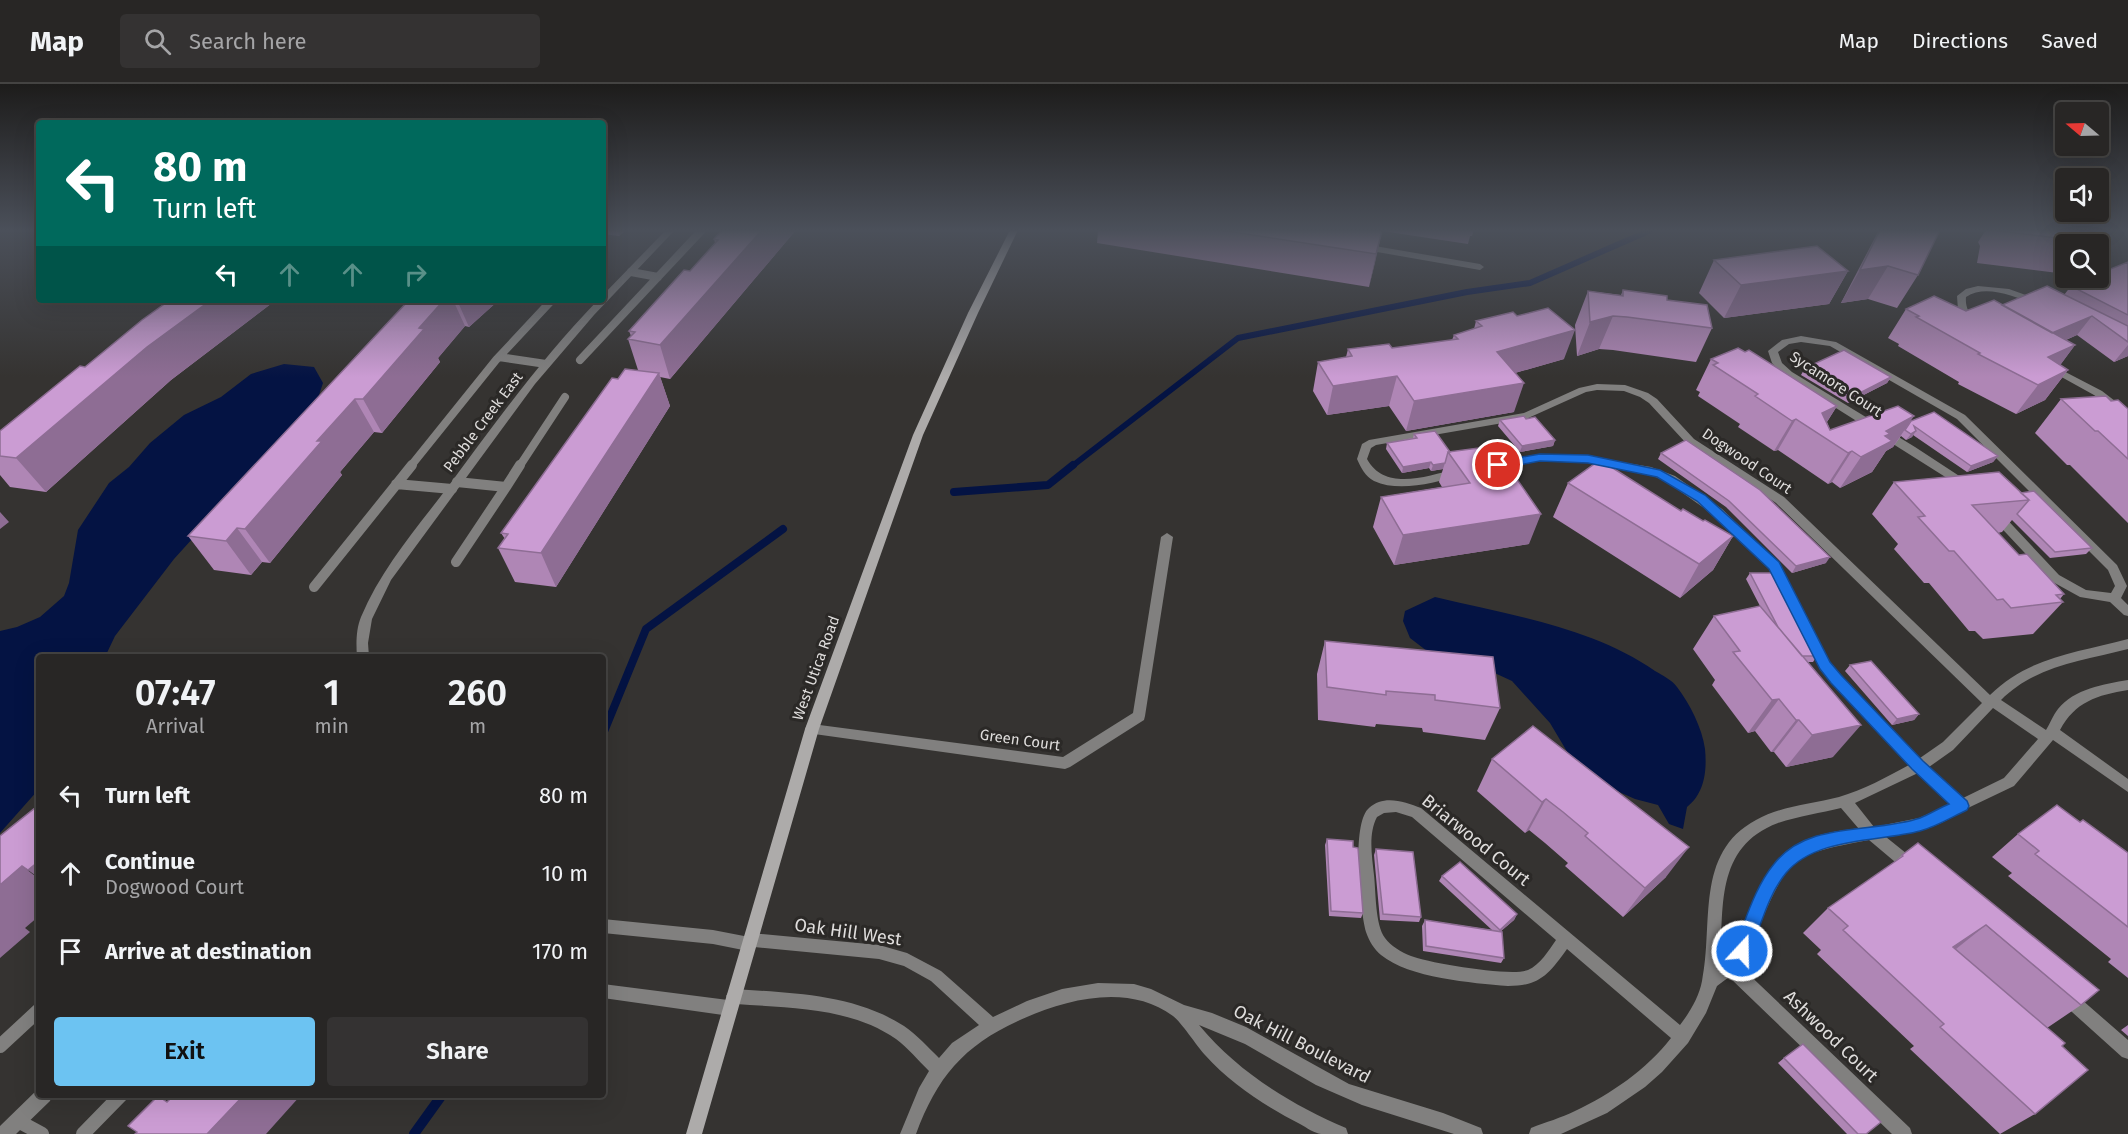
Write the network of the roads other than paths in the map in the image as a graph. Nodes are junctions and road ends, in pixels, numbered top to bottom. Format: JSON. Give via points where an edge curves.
{"nodes":[{"id":1,"x":623,"y":279,"type":"edge"},
{"id":2,"x":656,"y":279,"type":"edge"},
{"id":3,"x":990,"y":279,"type":"edge"},
{"id":4,"x":606,"y":297,"type":"edge"},
{"id":5,"x":549,"y":303,"type":"edge"},
{"id":6,"x":601,"y":303,"type":"edge"},
{"id":7,"x":2043,"y":304,"type":"edge"},
{"id":8,"x":1976,"y":325,"type":"edge"},
{"id":9,"x":499,"y":357,"type":"junction"},
{"id":10,"x":580,"y":360,"type":"dead end"},
{"id":11,"x":546,"y":364,"type":"junction"},
{"id":12,"x":2046,"y":364,"type":"edge"},
{"id":13,"x":565,"y":397,"type":"dead end"},
{"id":14,"x":2128,"y":416,"type":"edge"},
{"id":15,"x":396,"y":484,"type":"junction"},
{"id":16,"x":454,"y":485,"type":"junction"},
{"id":17,"x":506,"y":487,"type":"junction"},
{"id":18,"x":1972,"y":491,"type":"edge"},
{"id":19,"x":1987,"y":506,"type":"edge"},
{"id":20,"x":1167,"y":537,"type":"dead end"},
{"id":21,"x":456,"y":562,"type":"dead end"},
{"id":22,"x":314,"y":587,"type":"dead end"},
{"id":23,"x":2113,"y":598,"type":"junction"},
{"id":24,"x":2128,"y":612,"type":"edge"},
{"id":25,"x":2128,"y":644,"type":"edge"},
{"id":26,"x":363,"y":654,"type":"edge"},
{"id":27,"x":2128,"y":686,"type":"edge"},
{"id":28,"x":1991,"y":701,"type":"junction"},
{"id":29,"x":812,"y":729,"type":"junction"},
{"id":30,"x":2049,"y":735,"type":"junction"},
{"id":31,"x":1918,"y":765,"type":"junction"},
{"id":32,"x":2128,"y":786,"type":"edge"},
{"id":33,"x":1844,"y":801,"type":"junction"},
{"id":34,"x":1961,"y":806,"type":"junction"},
{"id":35,"x":1872,"y":834,"type":"junction"},
{"id":36,"x":1926,"y":878,"type":"edge"},
{"id":37,"x":606,"y":926,"type":"edge"},
{"id":38,"x":1566,"y":939,"type":"junction"},
{"id":39,"x":749,"y":942,"type":"junction"},
{"id":40,"x":1730,"y":967,"type":"junction"},
{"id":41,"x":1710,"y":982,"type":"junction"},
{"id":42,"x":2059,"y":989,"type":"edge"},
{"id":43,"x":606,"y":991,"type":"edge"},
{"id":44,"x":732,"y":1002,"type":"junction"},
{"id":45,"x":1180,"y":1012,"type":"junction"},
{"id":46,"x":36,"y":1013,"type":"edge"},
{"id":47,"x":991,"y":1025,"type":"junction"},
{"id":48,"x":1682,"y":1037,"type":"junction"},
{"id":49,"x":0,"y":1046,"type":"edge"},
{"id":50,"x":2128,"y":1051,"type":"edge"},
{"id":51,"x":939,"y":1070,"type":"junction"},
{"id":52,"x":41,"y":1098,"type":"edge"},
{"id":53,"x":118,"y":1098,"type":"edge"},
{"id":54,"x":18,"y":1121,"type":"junction"},
{"id":55,"x":4,"y":1134,"type":"edge"},
{"id":56,"x":42,"y":1134,"type":"edge"},
{"id":57,"x":83,"y":1134,"type":"edge"},
{"id":58,"x":694,"y":1134,"type":"edge"},
{"id":59,"x":908,"y":1134,"type":"edge"},
{"id":60,"x":1340,"y":1134,"type":"edge"},
{"id":61,"x":1475,"y":1134,"type":"edge"},
{"id":62,"x":1537,"y":1134,"type":"edge"},
{"id":63,"x":1904,"y":1134,"type":"edge"}],
"edges":[{"from":1,"to":4,"type":"street","name":"Pebble Creek East"},
{"from":2,"to":10,"type":"lane"},
{"from":3,"to":29,"type":"street","name":"West Utica Road","via":[[918,435]]},
{"from":5,"to":9,"type":"lane"},
{"from":6,"to":11,"type":"street","name":"Pebble Creek East"},
{"from":7,"to":8,"type":"street","via":[[1995,291],[1969,291],[1962,296],[1961,305],[1965,316]]},
{"from":9,"to":11,"type":"lane"},
{"from":9,"to":15,"type":"lane"},
{"from":11,"to":16,"type":"street","name":"Pebble Creek East"},
{"from":12,"to":14,"type":"street","via":[[2098,393]]},
{"from":13,"to":17,"type":"lane"},
{"from":15,"to":16,"type":"lane"},
{"from":15,"to":22,"type":"lane"},
{"from":16,"to":17,"type":"lane"},
{"from":16,"to":26,"type":"street","name":"Pebble Creek East","via":[[377,592],[366,619]]},
{"from":17,"to":21,"type":"lane"},
{"from":18,"to":23,"type":"street","name":"Sycamore Court","via":[[1937,465],[1792,377],[1774,360],[1773,351],[1786,340],[1811,339],[1833,344],[1961,417],[2113,568],[2121,586]]},
{"from":19,"to":23,"type":"street","via":[[2055,578],[2084,594]]},
{"from":20,"to":29,"type":"street","name":"Green Court","via":[[1139,716],[1065,763]]},
{"from":23,"to":24,"type":"street"},
{"from":25,"to":28,"type":"street","via":[[2038,669]]},
{"from":27,"to":30,"type":"street","via":[[2103,689],[2082,698],[2063,712]]},
{"from":28,"to":30,"type":"street"},
{"from":28,"to":31,"type":"street","via":[[1947,747]]},
{"from":28,"to":31,"type":"street","name":"Dogwood Court","via":[[1780,500],[1690,441],[1644,394],[1612,387],[1583,390],[1526,416],[1366,446],[1362,459],[1365,466],[1377,477],[1397,483],[1540,458],[1573,457],[1660,474],[1701,498],[1774,566],[1825,666]]},
{"from":29,"to":39,"type":"street","name":"West Utica Road"},
{"from":30,"to":32,"type":"street"},
{"from":30,"to":34,"type":"street","via":[[2009,782]]},
{"from":31,"to":33,"type":"street"},
{"from":31,"to":34,"type":"street","name":"Dogwood Court"},
{"from":33,"to":35,"type":"street"},
{"from":33,"to":41,"type":"street","via":[[1770,819],[1752,828],[1737,844],[1725,862],[1718,884]]},
{"from":34,"to":35,"type":"street","via":[[1921,825]]},
{"from":35,"to":36,"type":"street"},
{"from":35,"to":40,"type":"street","via":[[1819,843],[1798,852],[1780,868],[1759,906],[1742,951]]},
{"from":37,"to":39,"type":"street","name":"Oak Hill West"},
{"from":38,"to":38,"type":"street","name":"Briarwood Court","via":[[1416,812],[1389,805],[1376,809],[1366,820],[1374,931],[1380,944],[1404,961],[1528,979]]},
{"from":38,"to":48,"type":"street","name":"Briarwood Court"},
{"from":39,"to":44,"type":"street","name":"West Utica Road"},
{"from":39,"to":47,"type":"street","name":"Oak Hill West","via":[[879,952],[907,960],[936,976]]},
{"from":40,"to":41,"type":"street"},
{"from":40,"to":63,"type":"street","name":"Ashwood Court"},
{"from":41,"to":48,"type":"street","via":[[1699,1012]]},
{"from":42,"to":50,"type":"street"},
{"from":43,"to":44,"type":"street"},
{"from":44,"to":51,"type":"street","via":[[792,1001],[864,1015],[900,1033]]},
{"from":44,"to":58,"type":"street","name":"West Utica Road"},
{"from":45,"to":47,"type":"street","name":"Oak Hill Boulevard","via":[[1152,997],[1119,990],[1101,991],[1053,998]]},
{"from":45,"to":60,"type":"street","name":"Oak Hill Boulevard","via":[[1229,1068],[1264,1095]]},
{"from":45,"to":61,"type":"street","name":"Oak Hill Boulevard","via":[[1254,1040],[1346,1092]]},
{"from":46,"to":49,"type":"lane"},
{"from":47,"to":51,"type":"street","name":"Oak Hill Boulevard","via":[[961,1044]]},
{"from":48,"to":62,"type":"street","via":[[1643,1080],[1612,1102]]},
{"from":51,"to":59,"type":"street"},
{"from":52,"to":54,"type":"street"},
{"from":53,"to":57,"type":"lane"},
{"from":54,"to":55,"type":"street"},
{"from":54,"to":56,"type":"lane"}]}
